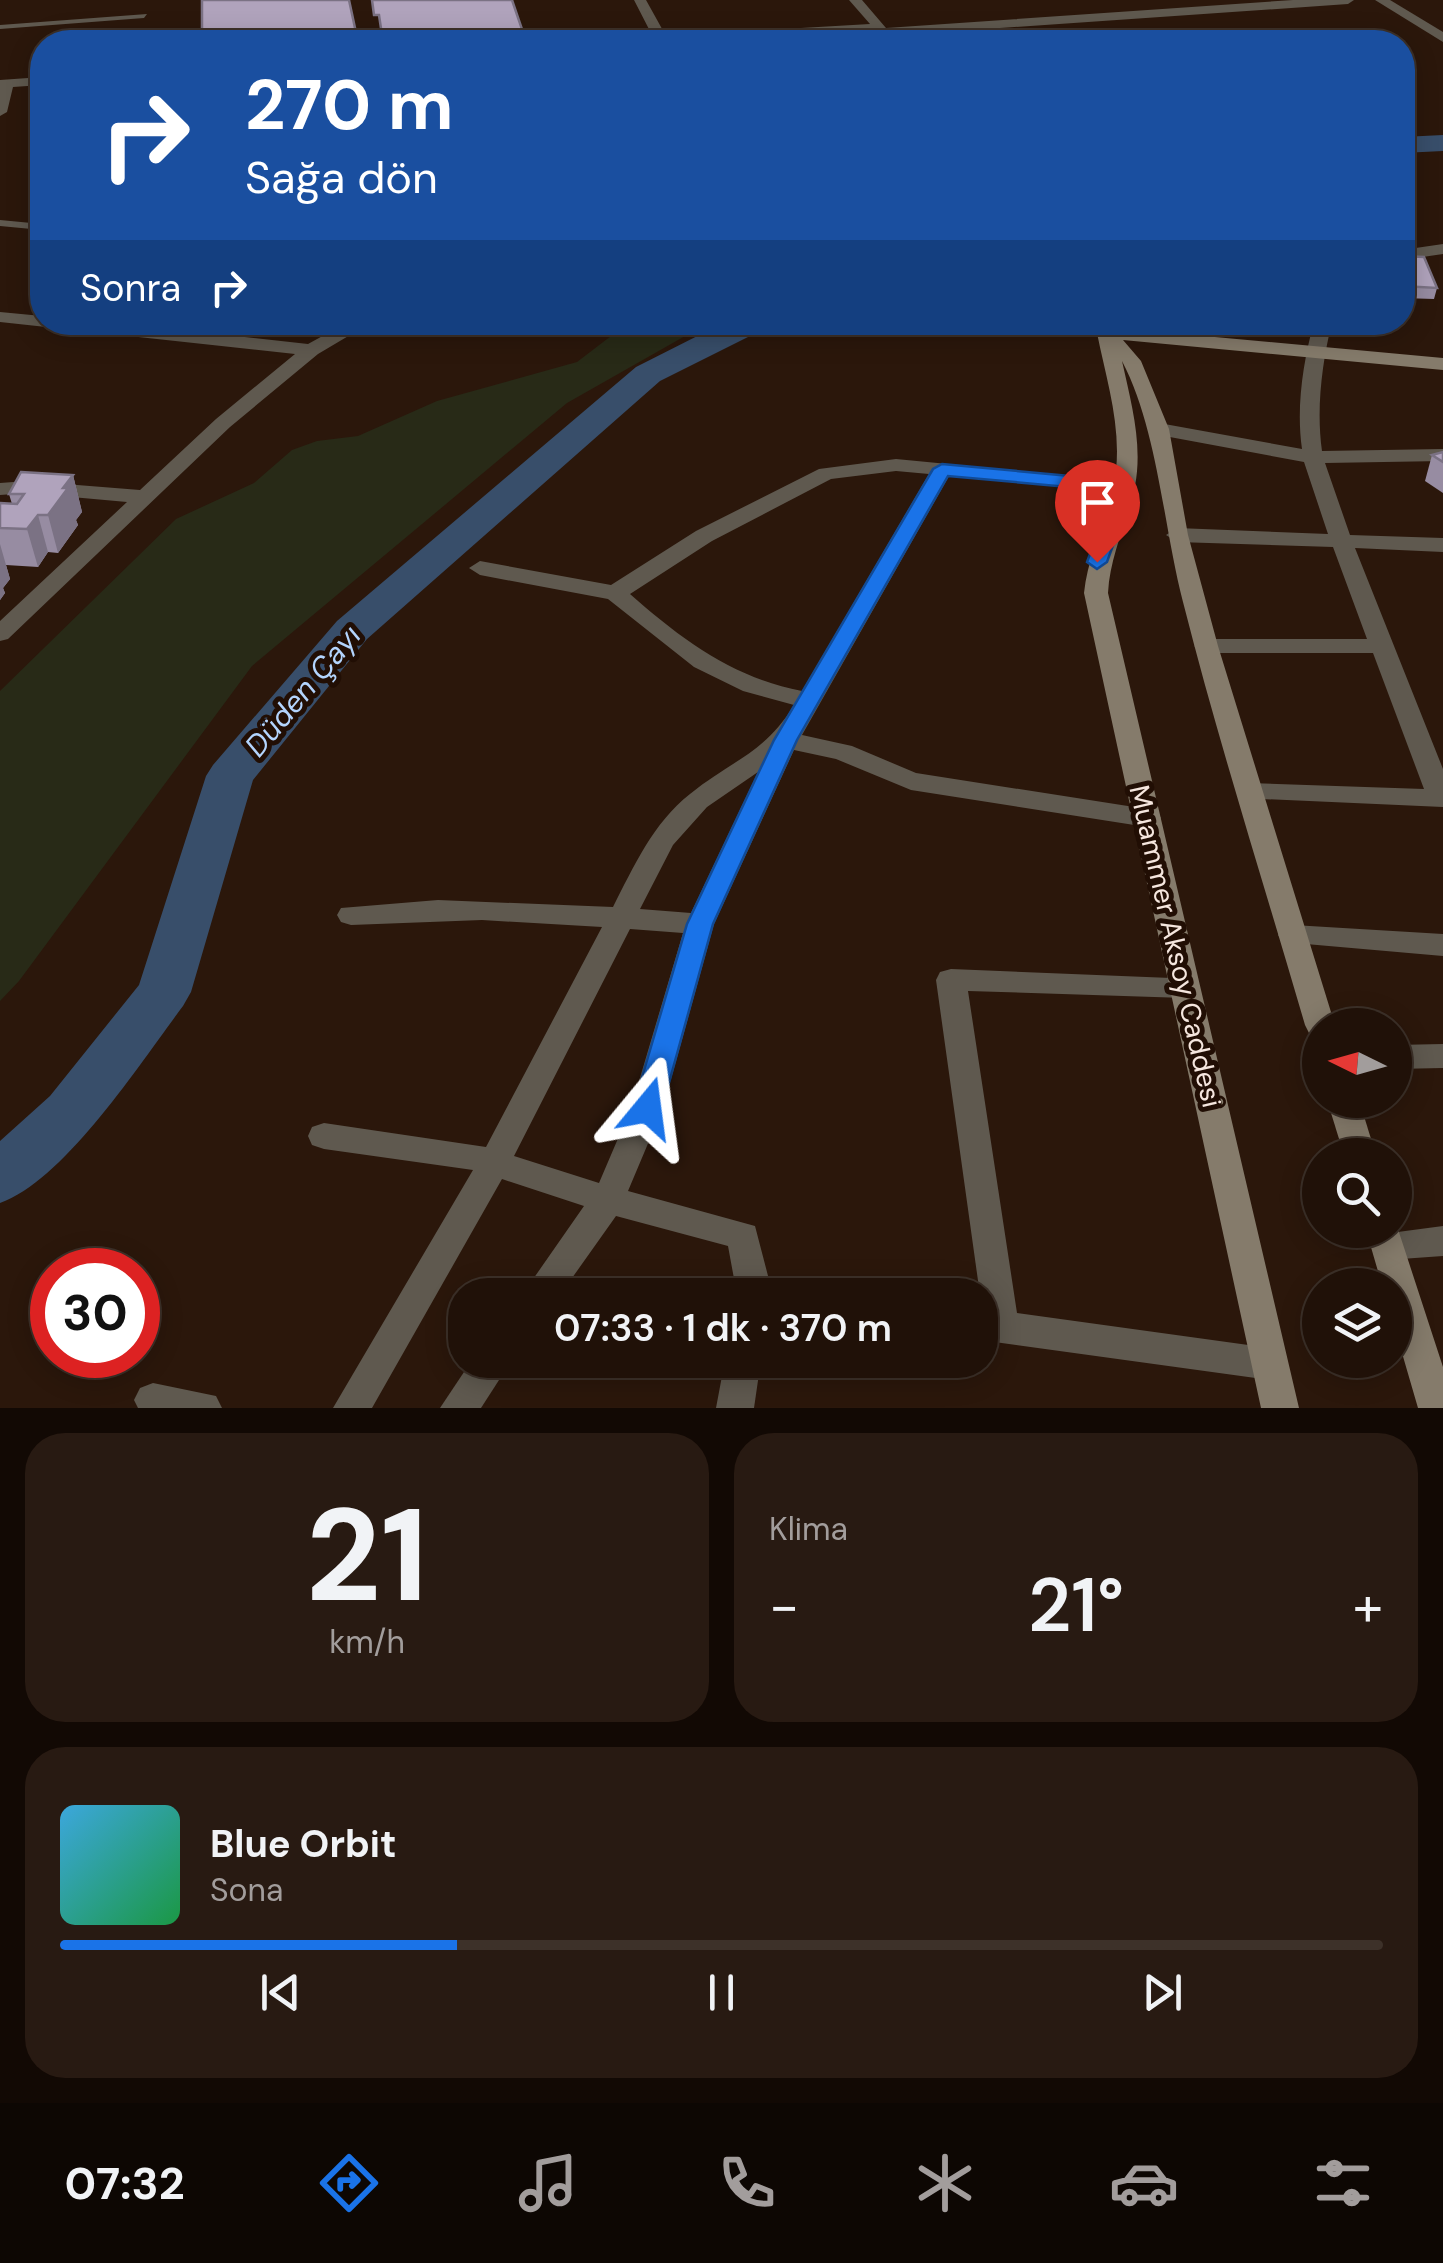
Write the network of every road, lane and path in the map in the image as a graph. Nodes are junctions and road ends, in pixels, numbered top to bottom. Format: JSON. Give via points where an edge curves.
{"nodes":[{"id":1,"x":640,"y":0,"type":"edge"},
{"id":2,"x":855,"y":0,"type":"edge"},
{"id":3,"x":1348,"y":0,"type":"edge"},
{"id":4,"x":1382,"y":0,"type":"edge"},
{"id":5,"x":144,"y":16,"type":"dead end"},
{"id":6,"x":0,"y":27,"type":"edge"},
{"id":7,"x":656,"y":30,"type":"edge"},
{"id":8,"x":881,"y":30,"type":"edge"},
{"id":9,"x":939,"y":30,"type":"edge"},
{"id":10,"x":1443,"y":38,"type":"edge"},
{"id":11,"x":30,"y":82,"type":"edge"},
{"id":12,"x":4,"y":84,"type":"edge"},
{"id":13,"x":0,"y":112,"type":"edge"},
{"id":14,"x":0,"y":223,"type":"edge"},
{"id":15,"x":30,"y":227,"type":"edge"},
{"id":16,"x":1443,"y":249,"type":"edge"},
{"id":17,"x":1415,"y":253,"type":"edge"},
{"id":18,"x":0,"y":317,"type":"edge"},
{"id":19,"x":30,"y":320,"type":"edge"},
{"id":20,"x":193,"y":335,"type":"edge"},
{"id":21,"x":338,"y":335,"type":"edge"},
{"id":22,"x":1104,"y":335,"type":"edge"},
{"id":23,"x":1108,"y":335,"type":"edge"},
{"id":24,"x":1162,"y":335,"type":"edge"},
{"id":25,"x":1320,"y":335,"type":"edge"},
{"id":26,"x":311,"y":350,"type":"junction"},
{"id":27,"x":1315,"y":353,"type":"junction"},
{"id":28,"x":1443,"y":364,"type":"edge"},
{"id":29,"x":1159,"y":428,"type":"junction"},
{"id":30,"x":1443,"y":455,"type":"edge"},
{"id":31,"x":1312,"y":457,"type":"junction"},
{"id":32,"x":942,"y":469,"type":"junction"},
{"id":33,"x":1124,"y":487,"type":"junction"},
{"id":34,"x":0,"y":489,"type":"edge"},
{"id":35,"x":145,"y":497,"type":"junction"},
{"id":36,"x":1178,"y":535,"type":"junction"},
{"id":37,"x":1341,"y":540,"type":"junction"},
{"id":38,"x":1443,"y":545,"type":"edge"},
{"id":39,"x":480,"y":568,"type":"dead end"},
{"id":40,"x":615,"y":592,"type":"junction"},
{"id":41,"x":0,"y":634,"type":"edge"},
{"id":42,"x":1206,"y":646,"type":"junction"},
{"id":43,"x":1381,"y":646,"type":"junction"},
{"id":44,"x":808,"y":700,"type":"junction"},
{"id":45,"x":786,"y":740,"type":"junction"},
{"id":46,"x":1249,"y":792,"type":"junction"},
{"id":47,"x":1442,"y":798,"type":"edge"},
{"id":48,"x":1147,"y":818,"type":"junction"},
{"id":49,"x":351,"y":915,"type":"dead end"},
{"id":50,"x":619,"y":918,"type":"junction"},
{"id":51,"x":700,"y":924,"type":"junction"},
{"id":52,"x":1293,"y":935,"type":"junction"},
{"id":53,"x":1443,"y":945,"type":"edge"},
{"id":54,"x":1185,"y":987,"type":"junction"},
{"id":55,"x":1315,"y":1008,"type":"edge"},
{"id":56,"x":1412,"y":1056,"type":"edge"},
{"id":57,"x":1443,"y":1056,"type":"edge"},
{"id":58,"x":324,"y":1136,"type":"dead end"},
{"id":59,"x":494,"y":1162,"type":"junction"},
{"id":60,"x":608,"y":1200,"type":"junction"},
{"id":61,"x":1412,"y":1239,"type":"edge"},
{"id":62,"x":1443,"y":1241,"type":"edge"},
{"id":63,"x":1388,"y":1248,"type":"edge"},
{"id":64,"x":552,"y":1278,"type":"edge"},
{"id":65,"x":756,"y":1278,"type":"edge"},
{"id":66,"x":985,"y":1278,"type":"edge"},
{"id":67,"x":998,"y":1326,"type":"edge"},
{"id":68,"x":1270,"y":1364,"type":"junction"},
{"id":69,"x":481,"y":1378,"type":"edge"},
{"id":70,"x":740,"y":1378,"type":"edge"},
{"id":71,"x":153,"y":1400,"type":"dead end"},
{"id":72,"x":203,"y":1408,"type":"edge"},
{"id":73,"x":352,"y":1408,"type":"edge"},
{"id":74,"x":460,"y":1408,"type":"edge"},
{"id":75,"x":735,"y":1408,"type":"edge"},
{"id":76,"x":1280,"y":1408,"type":"edge"},
{"id":77,"x":1437,"y":1408,"type":"edge"}],
"edges":[{"from":1,"to":7,"type":"street"},
{"from":2,"to":8,"type":"street"},
{"from":3,"to":9,"type":"street"},
{"from":4,"to":10,"type":"street"},
{"from":5,"to":6,"type":"lane"},
{"from":11,"to":12,"type":"street"},
{"from":12,"to":13,"type":"street"},
{"from":14,"to":15,"type":"lane"},
{"from":16,"to":17,"type":"street"},
{"from":18,"to":19,"type":"street"},
{"from":20,"to":26,"type":"street"},
{"from":21,"to":26,"type":"street"},
{"from":22,"to":33,"type":"main road","name":"Muammer Aksoy Caddesi","via":[[1126,429]]},
{"from":23,"to":29,"type":"main road","via":[[1132,361]]},
{"from":24,"to":27,"type":"main road"},
{"from":25,"to":27,"type":"street"},
{"from":26,"to":35,"type":"street"},
{"from":27,"to":28,"type":"main road"},
{"from":27,"to":31,"type":"street"},
{"from":29,"to":31,"type":"street"},
{"from":29,"to":36,"type":"main road"},
{"from":30,"to":31,"type":"street"},
{"from":31,"to":37,"type":"street"},
{"from":32,"to":33,"type":"street"},
{"from":32,"to":40,"type":"street","via":[[872,466],[826,473],[704,536]]},
{"from":32,"to":44,"type":"street"},
{"from":33,"to":48,"type":"main road","name":"Muammer Aksoy Caddesi","via":[[1097,562],[1096,592]]},
{"from":34,"to":35,"type":"street"},
{"from":35,"to":41,"type":"street"},
{"from":36,"to":37,"type":"street"},
{"from":36,"to":42,"type":"main road"},
{"from":37,"to":38,"type":"street"},
{"from":37,"to":43,"type":"street"},
{"from":39,"to":40,"type":"street"},
{"from":40,"to":44,"type":"street","via":[[678,649],[750,687]]},
{"from":42,"to":43,"type":"street"},
{"from":42,"to":46,"type":"main road"},
{"from":43,"to":47,"type":"street"},
{"from":44,"to":45,"type":"street"},
{"from":45,"to":48,"type":"street","via":[[843,752],[910,781]]},
{"from":45,"to":50,"type":"street","via":[[698,801],[662,840]]},
{"from":45,"to":51,"type":"street"},
{"from":46,"to":47,"type":"street"},
{"from":46,"to":52,"type":"main road"},
{"from":48,"to":54,"type":"main road","name":"Muammer Aksoy Caddesi"},
{"from":49,"to":50,"type":"street","via":[[393,910]]},
{"from":50,"to":51,"type":"street"},
{"from":50,"to":59,"type":"street"},
{"from":51,"to":60,"type":"street","via":[[648,1108]]},
{"from":52,"to":53,"type":"street"},
{"from":52,"to":55,"type":"main road"},
{"from":54,"to":66,"type":"street","via":[[950,980]]},
{"from":54,"to":68,"type":"main road","name":"Muammer Aksoy Caddesi"},
{"from":56,"to":57,"type":"street"},
{"from":58,"to":59,"type":"street"},
{"from":59,"to":60,"type":"street"},
{"from":59,"to":73,"type":"street"},
{"from":60,"to":64,"type":"street"},
{"from":60,"to":65,"type":"street","via":[[743,1236]]},
{"from":61,"to":62,"type":"street"},
{"from":63,"to":77,"type":"main road"},
{"from":67,"to":68,"type":"street"},
{"from":68,"to":76,"type":"main road","name":"Muammer Aksoy Caddesi"},
{"from":69,"to":74,"type":"street"},
{"from":70,"to":75,"type":"street"},
{"from":71,"to":72,"type":"street"}]}
